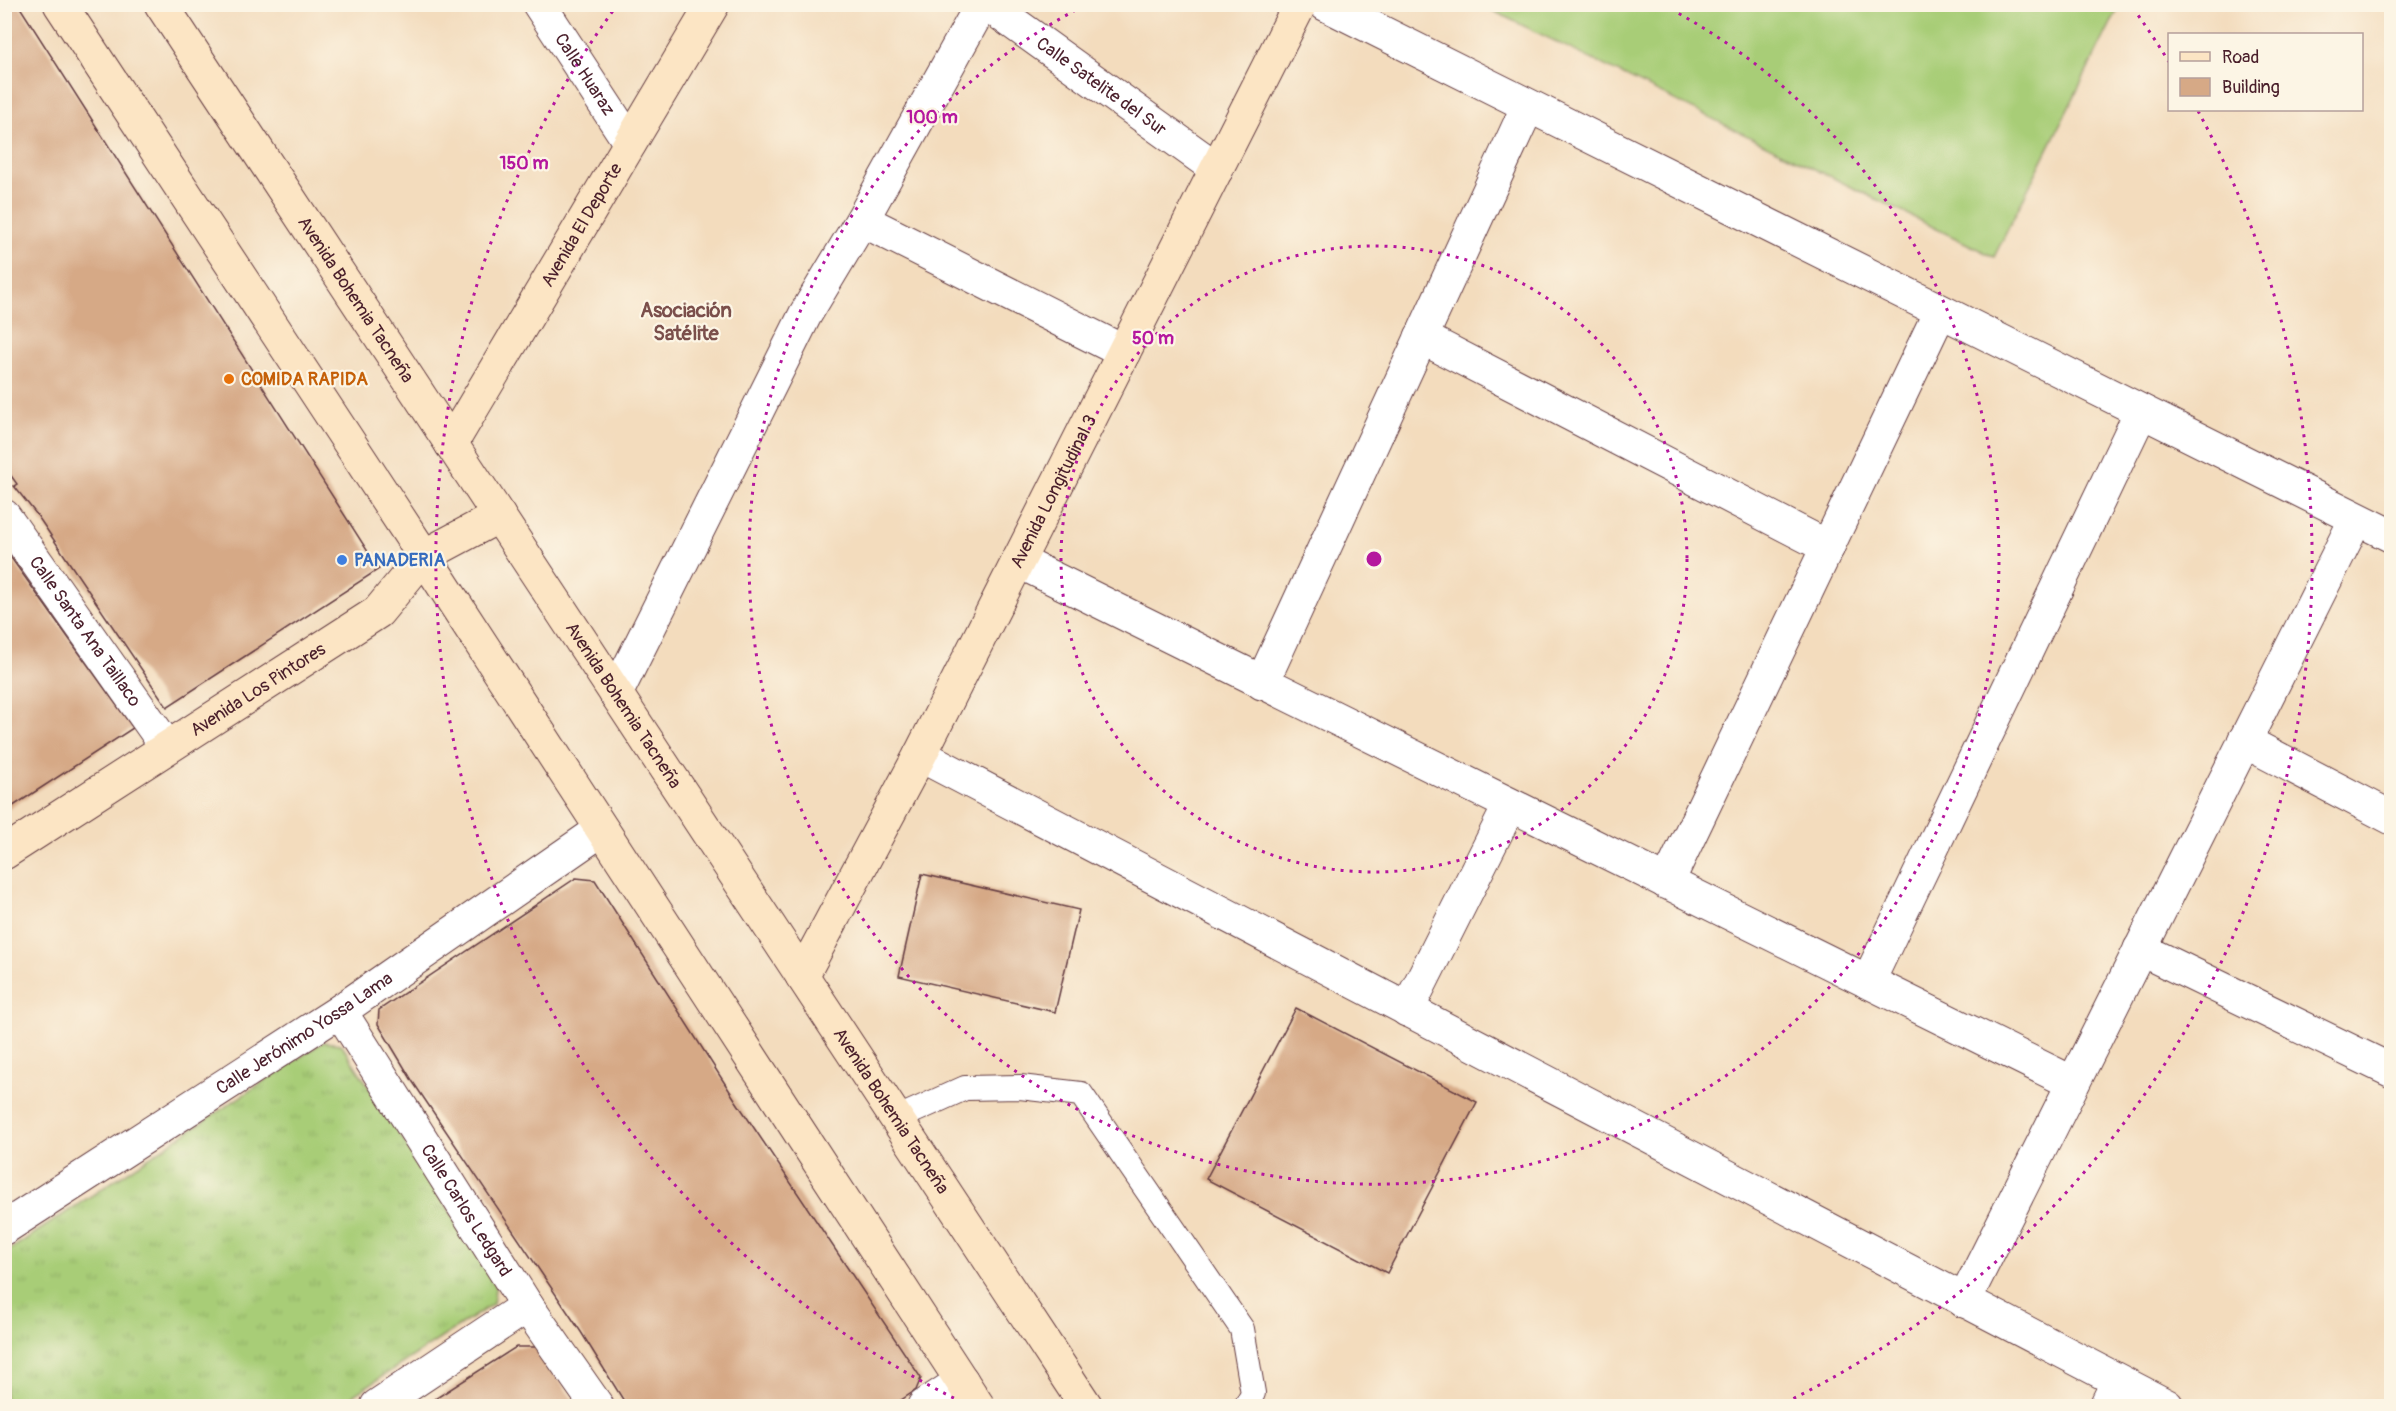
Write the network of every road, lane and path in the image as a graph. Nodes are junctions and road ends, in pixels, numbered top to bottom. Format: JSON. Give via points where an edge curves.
{"nodes":[{"id":1,"x":60,"y":4,"type":"edge"},
{"id":2,"x":161,"y":4,"type":"edge"},
{"id":3,"x":539,"y":4,"type":"edge"},
{"id":4,"x":713,"y":4,"type":"edge"},
{"id":5,"x":982,"y":4,"type":"edge"},
{"id":6,"x":987,"y":4,"type":"edge"},
{"id":7,"x":1300,"y":4,"type":"edge"},
{"id":8,"x":1325,"y":4,"type":"edge"},
{"id":9,"x":1528,"y":106,"type":"junction"},
{"id":10,"x":630,"y":144,"type":"junction"},
{"id":11,"x":1217,"y":169,"type":"junction"},
{"id":12,"x":862,"y":220,"type":"junction"},
{"id":13,"x":1940,"y":312,"type":"junction"},
{"id":14,"x":1421,"y":338,"type":"junction"},
{"id":15,"x":1124,"y":352,"type":"junction"},
{"id":16,"x":2142,"y":412,"type":"junction"},
{"id":17,"x":451,"y":444,"type":"junction"},
{"id":18,"x":4,"y":516,"type":"edge"},
{"id":19,"x":499,"y":516,"type":"junction"},
{"id":20,"x":2356,"y":519,"type":"junction"},
{"id":21,"x":2391,"y":536,"type":"edge"},
{"id":22,"x":1828,"y":547,"type":"junction"},
{"id":23,"x":424,"y":556,"type":"junction"},
{"id":24,"x":1018,"y":561,"type":"junction"},
{"id":25,"x":1262,"y":683,"type":"junction"},
{"id":26,"x":616,"y":694,"type":"junction"},
{"id":27,"x":2244,"y":741,"type":"junction"},
{"id":28,"x":167,"y":747,"type":"junction"},
{"id":29,"x":920,"y":755,"type":"junction"},
{"id":30,"x":1510,"y":805,"type":"junction"},
{"id":31,"x":2391,"y":818,"type":"edge"},
{"id":32,"x":601,"y":830,"type":"junction"},
{"id":33,"x":4,"y":853,"type":"edge"},
{"id":34,"x":1667,"y":883,"type":"junction"},
{"id":35,"x":2140,"y":949,"type":"junction"},
{"id":36,"x":802,"y":976,"type":"junction"},
{"id":37,"x":1868,"y":982,"type":"junction"},
{"id":38,"x":1407,"y":1010,"type":"junction"},
{"id":39,"x":340,"y":1011,"type":"junction"},
{"id":40,"x":2391,"y":1071,"type":"edge"},
{"id":41,"x":2073,"y":1083,"type":"junction"},
{"id":42,"x":896,"y":1119,"type":"junction"},
{"id":43,"x":4,"y":1228,"type":"edge"},
{"id":44,"x":1964,"y":1300,"type":"junction"},
{"id":45,"x":527,"y":1306,"type":"junction"},
{"id":46,"x":970,"y":1394,"type":"edge"},
{"id":47,"x":2112,"y":1394,"type":"edge"},
{"id":48,"x":377,"y":1407,"type":"edge"},
{"id":49,"x":597,"y":1407,"type":"edge"},
{"id":50,"x":924,"y":1407,"type":"edge"},
{"id":51,"x":1086,"y":1407,"type":"edge"},
{"id":52,"x":1246,"y":1407,"type":"edge"},
{"id":53,"x":2167,"y":1407,"type":"edge"}],
"edges":[{"from":1,"to":23,"type":"main road"},
{"from":2,"to":17,"type":"main road","name":"Avenida Bohemia Tacneña"},
{"from":3,"to":10,"type":"street","name":"Calle Huaraz"},
{"from":4,"to":10,"type":"main road","name":"Avenida El Deporte"},
{"from":5,"to":12,"type":"street"},
{"from":6,"to":11,"type":"street","name":"Calle Satelite del Sur"},
{"from":7,"to":11,"type":"main road","name":"Avenida Longitudinal 3"},
{"from":8,"to":9,"type":"street"},
{"from":9,"to":13,"type":"street"},
{"from":9,"to":14,"type":"street"},
{"from":10,"to":17,"type":"main road","name":"Avenida El Deporte"},
{"from":11,"to":15,"type":"main road","name":"Avenida Longitudinal 3"},
{"from":12,"to":15,"type":"street"},
{"from":12,"to":26,"type":"street","via":[[805,315]]},
{"from":13,"to":16,"type":"street"},
{"from":13,"to":22,"type":"street"},
{"from":14,"to":22,"type":"street"},
{"from":14,"to":25,"type":"street"},
{"from":15,"to":24,"type":"main road","name":"Avenida Longitudinal 3"},
{"from":16,"to":20,"type":"street"},
{"from":16,"to":37,"type":"street"},
{"from":17,"to":19,"type":"main road","name":"Avenida Bohemia Tacneña"},
{"from":18,"to":28,"type":"street","name":"Calle Santa Ana Taillaco"},
{"from":19,"to":23,"type":"main road","name":"Avenida Los Pintores"},
{"from":19,"to":26,"type":"main road","name":"Avenida Bohemia Tacneña"},
{"from":20,"to":21,"type":"street"},
{"from":20,"to":27,"type":"street"},
{"from":22,"to":34,"type":"street"},
{"from":23,"to":28,"type":"main road","name":"Avenida Los Pintores","via":[[378,612]]},
{"from":23,"to":32,"type":"main road"},
{"from":24,"to":25,"type":"street"},
{"from":24,"to":29,"type":"main road","name":"Avenida Longitudinal 3"},
{"from":25,"to":30,"type":"street"},
{"from":26,"to":36,"type":"main road","name":"Avenida Bohemia Tacneña"},
{"from":27,"to":31,"type":"street"},
{"from":27,"to":35,"type":"street"},
{"from":28,"to":33,"type":"main road","name":"Avenida Los Pintores"},
{"from":29,"to":36,"type":"main road","name":"Avenida Longitudinal 3"},
{"from":29,"to":38,"type":"street"},
{"from":30,"to":34,"type":"street"},
{"from":30,"to":38,"type":"street"},
{"from":32,"to":39,"type":"street","name":"Calle Jerónimo Yossa Lama"},
{"from":32,"to":46,"type":"main road"},
{"from":34,"to":37,"type":"street"},
{"from":35,"to":40,"type":"street"},
{"from":35,"to":41,"type":"street"},
{"from":36,"to":42,"type":"main road","name":"Avenida Bohemia Tacneña"},
{"from":37,"to":41,"type":"street"},
{"from":38,"to":44,"type":"street"},
{"from":39,"to":43,"type":"street","name":"Calle Jerónimo Yossa Lama"},
{"from":39,"to":45,"type":"street","name":"Calle Carlos Ledgard"},
{"from":41,"to":44,"type":"street"},
{"from":42,"to":51,"type":"main road","name":"Avenida Bohemia Tacneña"},
{"from":42,"to":52,"type":"lane","via":[[965,1088],[1020,1087],[1081,1094],[1242,1329],[1253,1393]]},
{"from":44,"to":47,"type":"street"},
{"from":45,"to":48,"type":"street"},
{"from":45,"to":49,"type":"street","name":"Calle Carlos Ledgard"},
{"from":46,"to":50,"type":"street"},
{"from":47,"to":53,"type":"street"}]}
